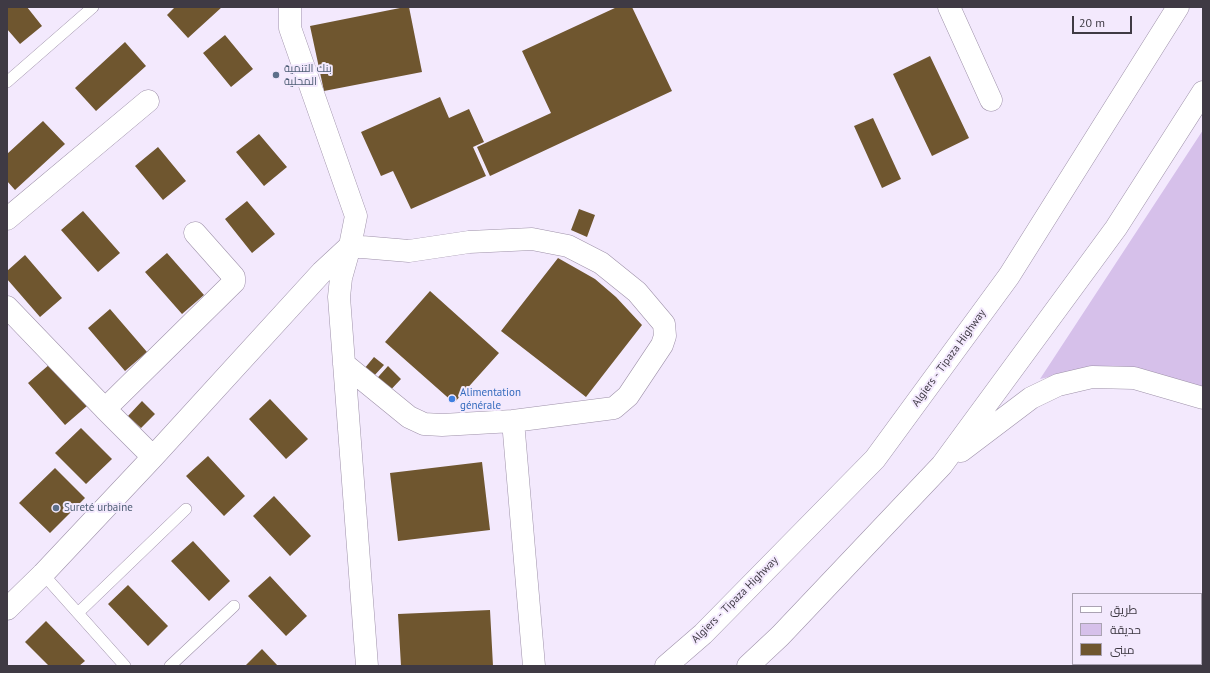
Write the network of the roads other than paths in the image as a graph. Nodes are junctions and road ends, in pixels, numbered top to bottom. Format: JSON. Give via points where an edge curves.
{"nodes":[{"id":1,"x":93,"y":7,"type":"edge"},
{"id":2,"x":290,"y":7,"type":"edge"},
{"id":3,"x":949,"y":7,"type":"edge"},
{"id":4,"x":1178,"y":7,"type":"edge"},
{"id":5,"x":7,"y":82,"type":"edge"},
{"id":6,"x":1203,"y":92,"type":"edge"},
{"id":7,"x":991,"y":100,"type":"dead end"},
{"id":8,"x":148,"y":101,"type":"dead end"},
{"id":9,"x":7,"y":218,"type":"edge"},
{"id":10,"x":195,"y":233,"type":"dead end"},
{"id":11,"x":350,"y":246,"type":"junction"},
{"id":12,"x":7,"y":307,"type":"edge"},
{"id":13,"x":344,"y":364,"type":"junction"},
{"id":14,"x":1203,"y":398,"type":"edge"},
{"id":15,"x":105,"y":409,"type":"junction"},
{"id":16,"x":513,"y":421,"type":"junction"},
{"id":17,"x":152,"y":457,"type":"junction"},
{"id":18,"x":942,"y":465,"type":"junction"},
{"id":19,"x":186,"y":509,"type":"dead end"},
{"id":20,"x":43,"y":574,"type":"junction"},
{"id":21,"x":234,"y":606,"type":"dead end"},
{"id":22,"x":7,"y":609,"type":"edge"},
{"id":23,"x":79,"y":612,"type":"junction"},
{"id":24,"x":126,"y":666,"type":"edge"},
{"id":25,"x":170,"y":666,"type":"edge"},
{"id":26,"x":367,"y":666,"type":"edge"},
{"id":27,"x":534,"y":666,"type":"edge"},
{"id":28,"x":666,"y":666,"type":"edge"},
{"id":29,"x":748,"y":666,"type":"edge"}],
"edges":[{"from":1,"to":5,"type":"lane"},
{"from":2,"to":11,"type":"main road","via":[[290,28],[356,216]]},
{"from":3,"to":7,"type":"main road"},
{"from":4,"to":28,"type":"main road","name":"Algiers - Tipaza Highway","via":[[1009,276],[875,459],[703,634]]},
{"from":6,"to":18,"type":"main road","via":[[1116,228]]},
{"from":8,"to":9,"type":"main road"},
{"from":10,"to":15,"type":"main road","via":[[234,277],[234,282]]},
{"from":11,"to":13,"type":"main road","via":[[340,278],[339,297]]},
{"from":11,"to":16,"type":"main road","via":[[409,251],[469,242],[532,238],[568,246],[601,263],[637,292],[664,324],[665,336],[662,345],[622,403],[614,408]]},
{"from":11,"to":17,"type":"main road","via":[[322,272]]},
{"from":12,"to":15,"type":"main road"},
{"from":13,"to":16,"type":"main road","via":[[409,417],[424,424]]},
{"from":13,"to":26,"type":"main road"},
{"from":14,"to":18,"type":"main road","via":[[1134,378],[1092,377],[1058,385],[1031,398]]},
{"from":15,"to":17,"type":"main road"},
{"from":16,"to":27,"type":"main road"},
{"from":17,"to":20,"type":"main road"},
{"from":18,"to":29,"type":"main road","via":[[780,636]]},
{"from":19,"to":23,"type":"lane"},
{"from":20,"to":22,"type":"main road"},
{"from":20,"to":23,"type":"lane"},
{"from":21,"to":25,"type":"lane"},
{"from":23,"to":24,"type":"lane"}]}
